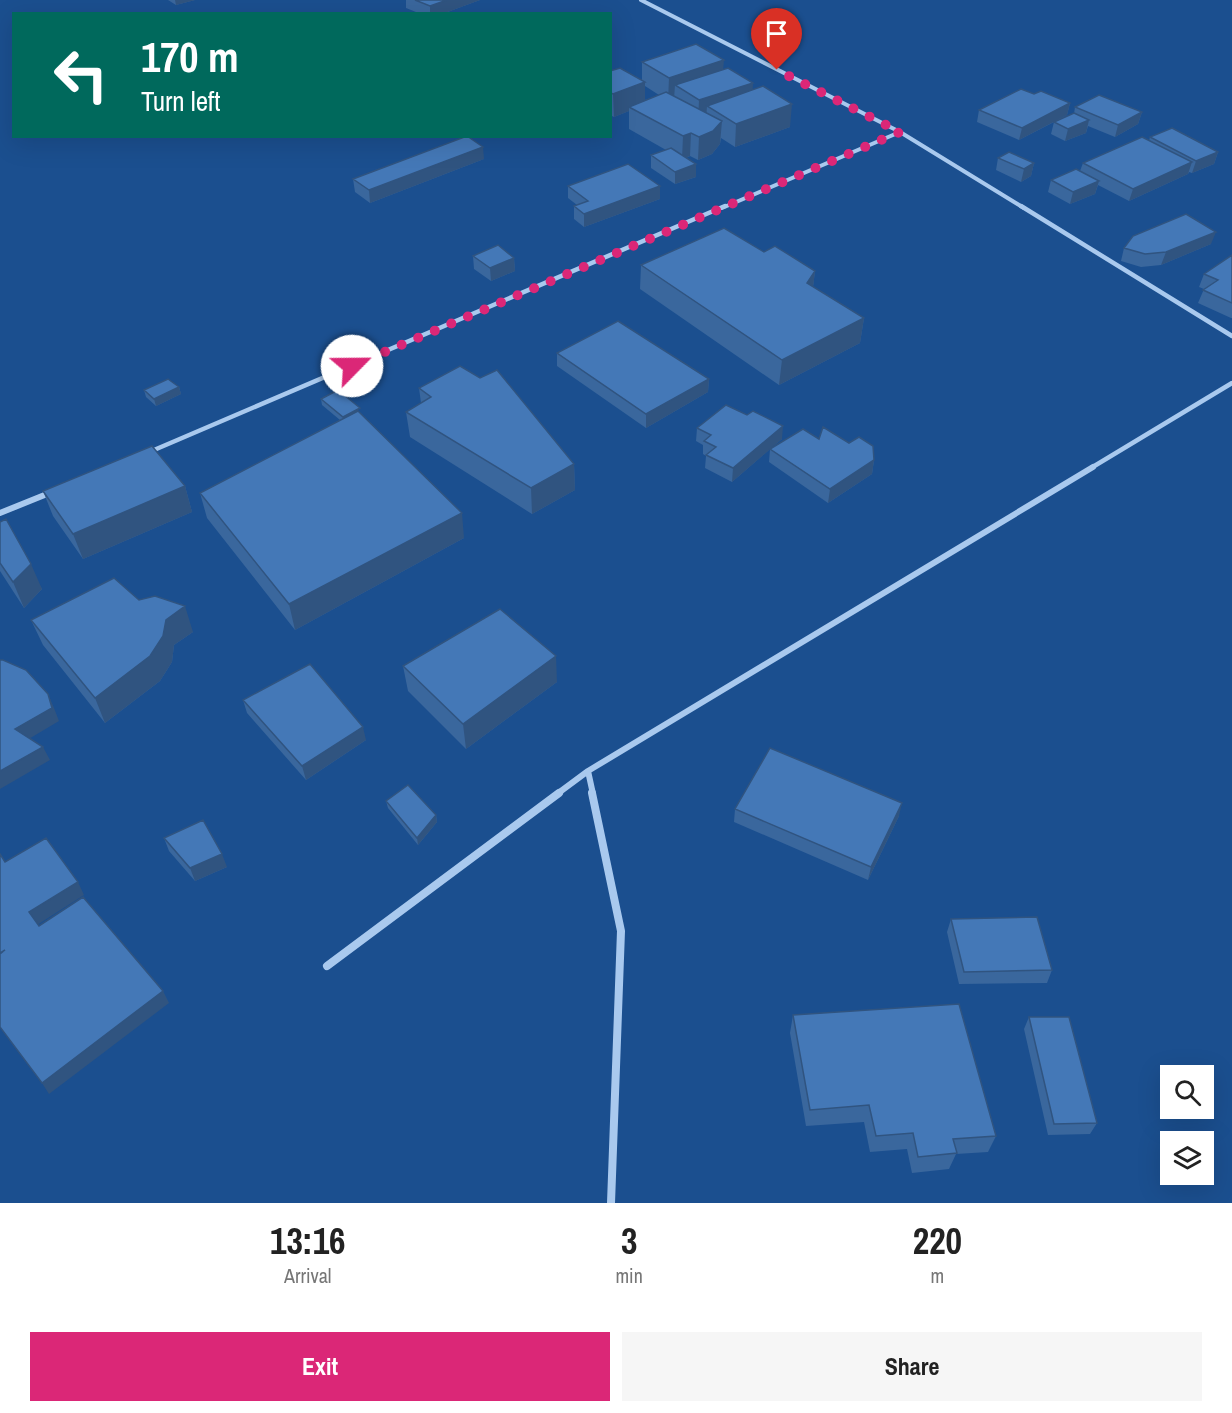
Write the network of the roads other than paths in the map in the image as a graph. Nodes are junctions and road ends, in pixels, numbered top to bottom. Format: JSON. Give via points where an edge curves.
{"nodes":[{"id":1,"x":641,"y":0,"type":"edge"},
{"id":2,"x":900,"y":132,"type":"junction"},
{"id":3,"x":1232,"y":336,"type":"edge"},
{"id":4,"x":1232,"y":383,"type":"edge"},
{"id":5,"x":143,"y":454,"type":"edge"},
{"id":6,"x":55,"y":490,"type":"edge"},
{"id":7,"x":0,"y":513,"type":"edge"},
{"id":8,"x":588,"y":771,"type":"junction"},
{"id":9,"x":327,"y":966,"type":"dead end"},
{"id":10,"x":611,"y":1203,"type":"edge"}],
"edges":[{"from":1,"to":2,"type":"street"},
{"from":2,"to":3,"type":"street"},
{"from":2,"to":5,"type":"street"},
{"from":4,"to":8,"type":"street"},
{"from":6,"to":7,"type":"street"},
{"from":8,"to":9,"type":"street"},
{"from":8,"to":10,"type":"street","via":[[621,931]]}]}
